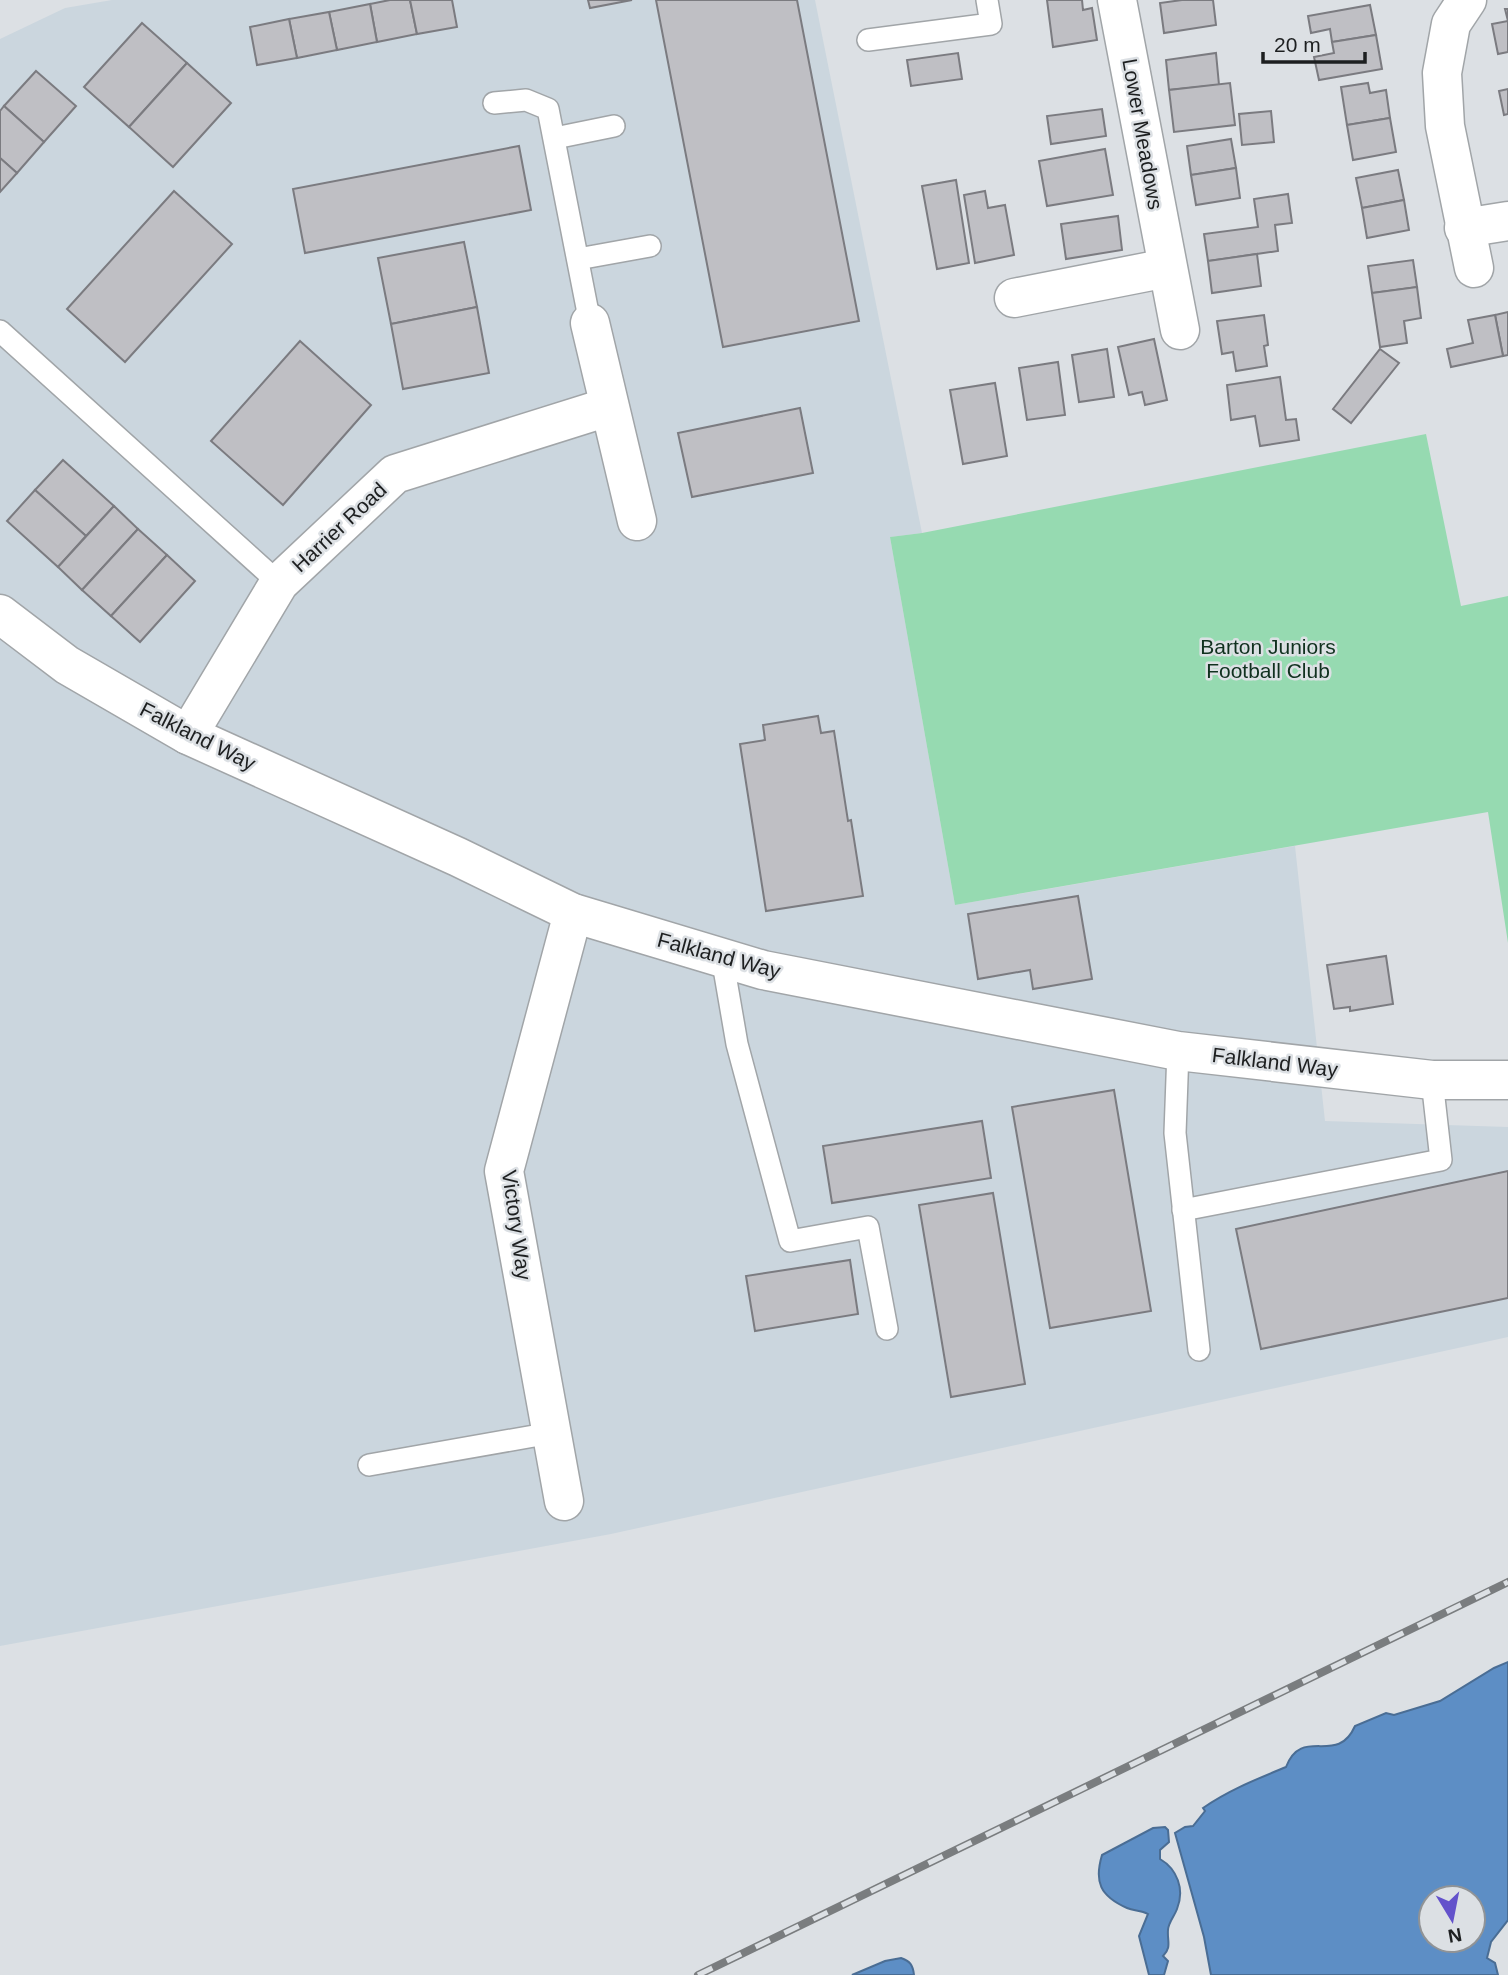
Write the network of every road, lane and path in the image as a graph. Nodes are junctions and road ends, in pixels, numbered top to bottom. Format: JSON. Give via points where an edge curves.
{"nodes":[{"id":1,"x":987,"y":0,"type":"edge"},
{"id":2,"x":1117,"y":0,"type":"edge"},
{"id":3,"x":1467,"y":0,"type":"edge"},
{"id":4,"x":868,"y":40,"type":"dead end"},
{"id":5,"x":494,"y":103,"type":"dead end"},
{"id":6,"x":614,"y":126,"type":"dead end"},
{"id":7,"x":555,"y":138,"type":"junction"},
{"id":8,"x":1508,"y":221,"type":"edge"},
{"id":9,"x":1464,"y":228,"type":"junction"},
{"id":10,"x":650,"y":246,"type":"dead end"},
{"id":11,"x":578,"y":259,"type":"junction"},
{"id":12,"x":1167,"y":268,"type":"junction"},
{"id":13,"x":1474,"y":268,"type":"dead end"},
{"id":14,"x":1014,"y":298,"type":"dead end"},
{"id":15,"x":590,"y":323,"type":"joint"},
{"id":16,"x":1180,"y":330,"type":"dead end"},
{"id":17,"x":0,"y":331,"type":"edge"},
{"id":18,"x":608,"y":407,"type":"junction"},
{"id":19,"x":637,"y":521,"type":"dead end"},
{"id":20,"x":279,"y":583,"type":"junction"},
{"id":21,"x":0,"y":614,"type":"edge"},
{"id":22,"x":188,"y":735,"type":"junction"},
{"id":23,"x":573,"y":914,"type":"junction"},
{"id":24,"x":722,"y":957,"type":"junction"},
{"id":25,"x":1178,"y":1051,"type":"junction"},
{"id":26,"x":1432,"y":1080,"type":"junction"},
{"id":27,"x":1508,"y":1080,"type":"edge"},
{"id":28,"x":1184,"y":1210,"type":"junction"},
{"id":29,"x":887,"y":1329,"type":"dead end"},
{"id":30,"x":1199,"y":1350,"type":"dead end"},
{"id":31,"x":551,"y":1433,"type":"junction"},
{"id":32,"x":369,"y":1465,"type":"dead end"},
{"id":33,"x":564,"y":1501,"type":"dead end"}],
"edges":[{"from":1,"to":4,"type":"lane","via":[[990,24]]},
{"from":2,"to":12,"type":"street","name":"Lower Meadows"},
{"from":3,"to":9,"type":"street","via":[[1451,24],[1443,73],[1445,126]]},
{"from":5,"to":7,"type":"lane","via":[[526,100],[548,109]]},
{"from":6,"to":7,"type":"lane"},
{"from":7,"to":11,"type":"lane"},
{"from":8,"to":9,"type":"street"},
{"from":9,"to":13,"type":"street"},
{"from":10,"to":11,"type":"lane"},
{"from":11,"to":15,"type":"lane"},
{"from":12,"to":14,"type":"street"},
{"from":12,"to":16,"type":"street","name":"Lower Meadows"},
{"from":15,"to":18,"type":"street"},
{"from":17,"to":20,"type":"lane"},
{"from":18,"to":19,"type":"street"},
{"from":18,"to":20,"type":"street","name":"Harrier Road","via":[[395,474]]},
{"from":20,"to":22,"type":"street","name":"Harrier Road"},
{"from":21,"to":22,"type":"street","name":"Falkland Way","via":[[67,665]]},
{"from":22,"to":23,"type":"street","name":"Falkland Way"},
{"from":23,"to":24,"type":"street","name":"Falkland Way"},
{"from":23,"to":31,"type":"street","name":"Victory Way","via":[[505,1171]]},
{"from":24,"to":25,"type":"street","name":"Falkland Way","via":[[763,970]]},
{"from":24,"to":29,"type":"lane","via":[[737,1044],[790,1241],[868,1227]]},
{"from":25,"to":26,"type":"street","name":"Falkland Way"},
{"from":25,"to":28,"type":"lane","via":[[1175,1133]]},
{"from":26,"to":27,"type":"street","name":"Falkland Way"},
{"from":26,"to":28,"type":"lane","via":[[1441,1160]]},
{"from":28,"to":30,"type":"lane"},
{"from":31,"to":32,"type":"lane"},
{"from":31,"to":33,"type":"street","name":"Victory Way"}]}
